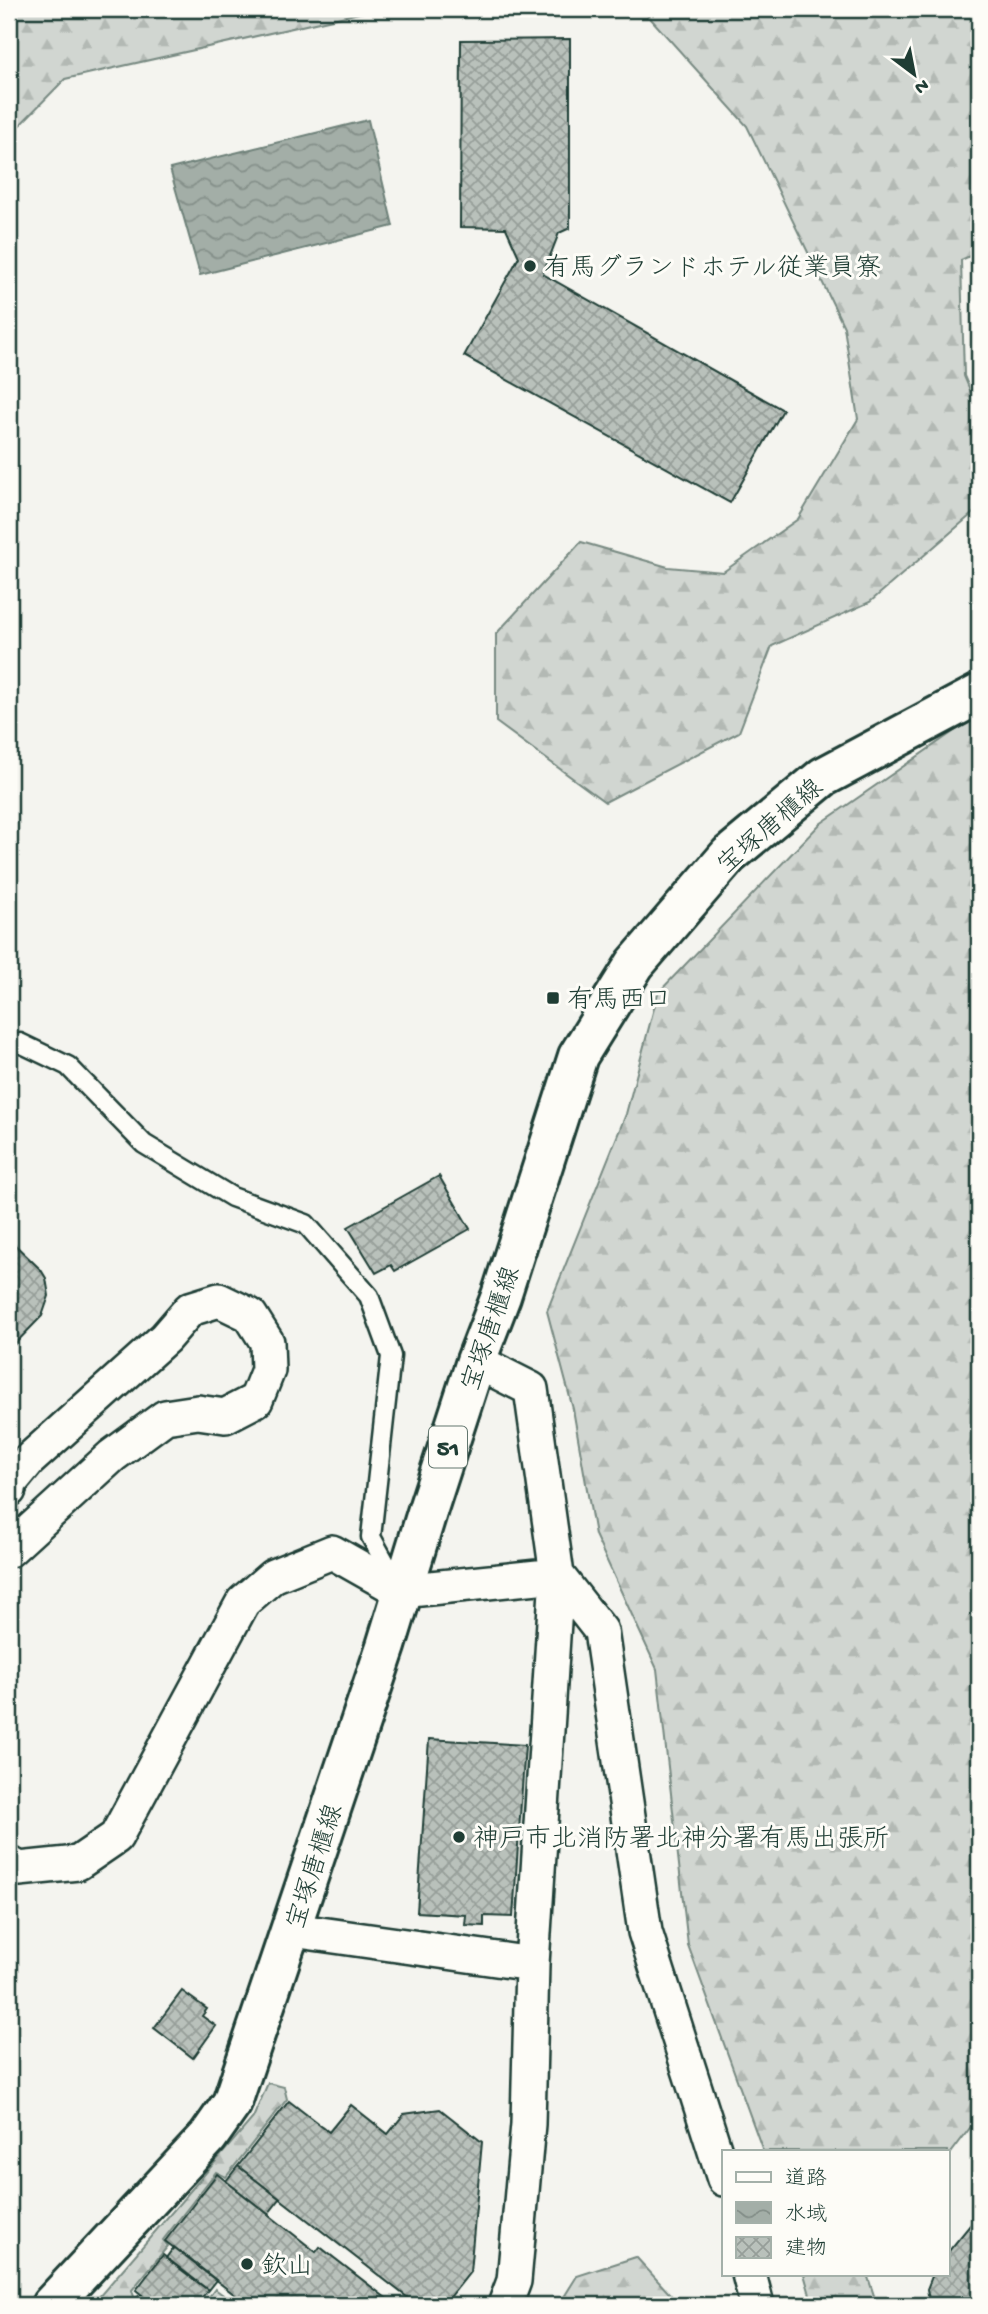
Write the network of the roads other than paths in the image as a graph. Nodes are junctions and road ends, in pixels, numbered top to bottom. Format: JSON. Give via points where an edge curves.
{"nodes":[{"id":1,"x":979,"y":694,"type":"edge"},
{"id":2,"x":20,"y":1043,"type":"dead end"},
{"id":3,"x":476,"y":1361,"type":"junction"},
{"id":4,"x":9,"y":1490,"type":"edge"},
{"id":5,"x":9,"y":1550,"type":"edge"},
{"id":6,"x":557,"y":1575,"type":"junction"},
{"id":7,"x":401,"y":1591,"type":"junction"},
{"id":8,"x":9,"y":1863,"type":"edge"},
{"id":9,"x":292,"y":1930,"type":"junction"},
{"id":10,"x":533,"y":1964,"type":"junction"},
{"id":11,"x":722,"y":2173,"type":"edge"},
{"id":12,"x":750,"y":2276,"type":"edge"},
{"id":13,"x":51,"y":2305,"type":"edge"},
{"id":14,"x":505,"y":2305,"type":"edge"},
{"id":15,"x":757,"y":2305,"type":"edge"}],
"edges":[{"from":1,"to":3,"type":"main road","name":"宝塚唐櫃線","number":"51","via":[[823,778],[729,855],[635,964],[578,1056],[502,1296]]},
{"from":2,"to":7,"type":"lane","via":[[68,1066],[144,1144],[232,1197],[306,1224],[369,1296],[391,1356],[371,1537]]},
{"from":3,"to":6,"type":"street","via":[[531,1389]]},
{"from":3,"to":7,"type":"main road","name":"宝塚唐櫃線","number":"51"},
{"from":4,"to":5,"type":"street","via":[[29,1460],[165,1338],[190,1309],[219,1300],[250,1315],[267,1342],[268,1370],[256,1400],[225,1416],[198,1412],[165,1417],[112,1456]]},
{"from":6,"to":7,"type":"street"},
{"from":6,"to":10,"type":"street"},
{"from":6,"to":11,"type":"street","via":[[601,1631],[645,1932]]},
{"from":7,"to":8,"type":"street","via":[[332,1552],[273,1576],[243,1602],[116,1836],[78,1863],[19,1869]]},
{"from":7,"to":9,"type":"main road","name":"宝塚唐櫃線","number":"51"},
{"from":9,"to":10,"type":"street"},
{"from":9,"to":13,"type":"main road","name":"宝塚唐櫃線","number":"51","via":[[222,2122]]},
{"from":10,"to":14,"type":"street","via":[[528,2124],[514,2281]]},
{"from":12,"to":15,"type":"street"}]}
